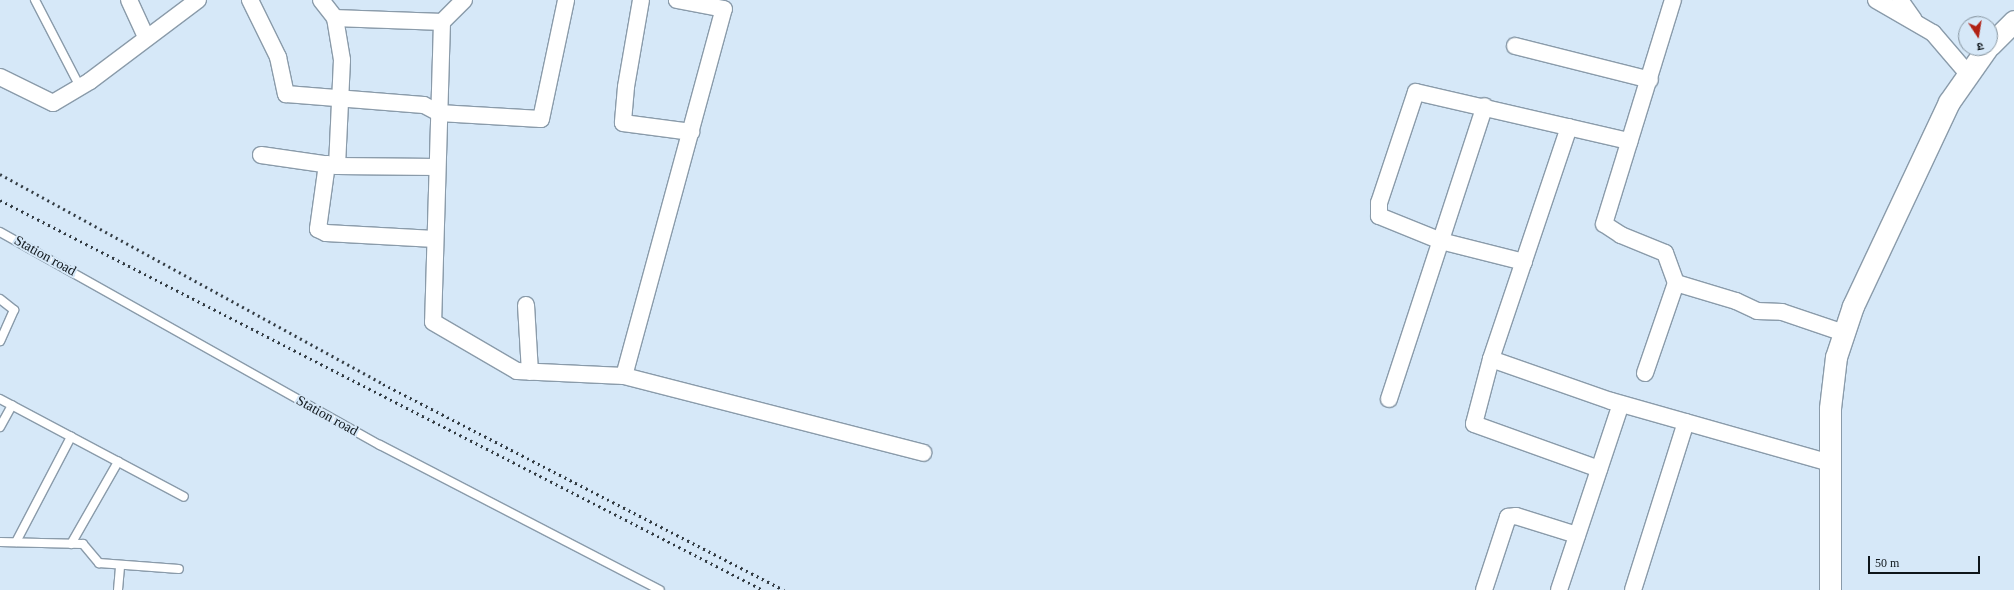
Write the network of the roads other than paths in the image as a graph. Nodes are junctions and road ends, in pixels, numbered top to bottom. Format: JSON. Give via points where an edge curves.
{"nodes":[{"id":1,"x":35,"y":0,"type":"edge"},
{"id":2,"x":128,"y":0,"type":"edge"},
{"id":3,"x":198,"y":0,"type":"edge"},
{"id":4,"x":250,"y":0,"type":"edge"},
{"id":5,"x":321,"y":0,"type":"edge"},
{"id":6,"x":464,"y":0,"type":"edge"},
{"id":7,"x":566,"y":0,"type":"edge"},
{"id":8,"x":641,"y":0,"type":"edge"},
{"id":9,"x":677,"y":0,"type":"edge"},
{"id":10,"x":1673,"y":0,"type":"edge"},
{"id":11,"x":1876,"y":0,"type":"edge"},
{"id":12,"x":1900,"y":0,"type":"edge"},
{"id":13,"x":335,"y":18,"type":"junction"},
{"id":14,"x":2014,"y":21,"type":"edge"},
{"id":15,"x":442,"y":22,"type":"junction"},
{"id":16,"x":1916,"y":23,"type":"junction"},
{"id":17,"x":146,"y":37,"type":"junction"},
{"id":18,"x":1998,"y":37,"type":"edge"},
{"id":19,"x":1515,"y":46,"type":"dead end"},
{"id":20,"x":1981,"y":56,"type":"edge"},
{"id":21,"x":1968,"y":74,"type":"junction"},
{"id":22,"x":0,"y":77,"type":"edge"},
{"id":23,"x":1650,"y":80,"type":"junction"},
{"id":24,"x":78,"y":85,"type":"junction"},
{"id":25,"x":340,"y":99,"type":"junction"},
{"id":26,"x":1485,"y":106,"type":"junction"},
{"id":27,"x":439,"y":113,"type":"junction"},
{"id":28,"x":1569,"y":127,"type":"junction"},
{"id":29,"x":691,"y":132,"type":"junction"},
{"id":30,"x":1629,"y":141,"type":"junction"},
{"id":31,"x":261,"y":155,"type":"dead end"},
{"id":32,"x":332,"y":165,"type":"junction"},
{"id":33,"x":438,"y":167,"type":"junction"},
{"id":34,"x":0,"y":232,"type":"edge"},
{"id":35,"x":435,"y":239,"type":"junction"},
{"id":36,"x":1441,"y":241,"type":"junction"},
{"id":37,"x":1524,"y":262,"type":"junction"},
{"id":38,"x":1676,"y":283,"type":"junction"},
{"id":39,"x":0,"y":299,"type":"edge"},
{"id":40,"x":526,"y":305,"type":"dead end"},
{"id":41,"x":1844,"y":333,"type":"junction"},
{"id":42,"x":0,"y":341,"type":"edge"},
{"id":43,"x":1491,"y":359,"type":"junction"},
{"id":44,"x":530,"y":372,"type":"junction"},
{"id":45,"x":1645,"y":373,"type":"dead end"},
{"id":46,"x":624,"y":376,"type":"junction"},
{"id":47,"x":0,"y":399,"type":"edge"},
{"id":48,"x":1389,"y":399,"type":"dead end"},
{"id":49,"x":1621,"y":404,"type":"junction"},
{"id":50,"x":12,"y":405,"type":"junction"},
{"id":51,"x":1686,"y":422,"type":"junction"},
{"id":52,"x":0,"y":427,"type":"edge"},
{"id":53,"x":71,"y":437,"type":"junction"},
{"id":54,"x":923,"y":453,"type":"dead end"},
{"id":55,"x":118,"y":462,"type":"junction"},
{"id":56,"x":1830,"y":463,"type":"junction"},
{"id":57,"x":1599,"y":469,"type":"junction"},
{"id":58,"x":184,"y":497,"type":"dead end"},
{"id":59,"x":1577,"y":535,"type":"junction"},
{"id":60,"x":0,"y":542,"type":"edge"},
{"id":61,"x":16,"y":542,"type":"junction"},
{"id":62,"x":71,"y":544,"type":"junction"},
{"id":63,"x":120,"y":565,"type":"junction"},
{"id":64,"x":179,"y":569,"type":"dead end"},
{"id":65,"x":118,"y":590,"type":"edge"},
{"id":66,"x":660,"y":590,"type":"edge"},
{"id":67,"x":1484,"y":590,"type":"edge"},
{"id":68,"x":1559,"y":590,"type":"edge"},
{"id":69,"x":1633,"y":590,"type":"edge"},
{"id":70,"x":1830,"y":590,"type":"edge"}],
"edges":[{"from":1,"to":24,"type":"lane"},
{"from":2,"to":17,"type":"street"},
{"from":3,"to":17,"type":"street"},
{"from":4,"to":25,"type":"street","via":[[278,57],[286,94]]},
{"from":5,"to":13,"type":"street"},
{"from":6,"to":15,"type":"street"},
{"from":7,"to":27,"type":"street","via":[[541,119]]},
{"from":8,"to":29,"type":"street","via":[[626,87],[624,123]]},
{"from":9,"to":29,"type":"street","via":[[724,8]]},
{"from":10,"to":23,"type":"street"},
{"from":11,"to":16,"type":"street"},
{"from":12,"to":16,"type":"street"},
{"from":13,"to":15,"type":"street"},
{"from":13,"to":25,"type":"street","via":[[342,60]]},
{"from":14,"to":18,"type":"street"},
{"from":15,"to":27,"type":"street"},
{"from":16,"to":21,"type":"street","via":[[1933,33]]},
{"from":17,"to":24,"type":"street","via":[[90,82]]},
{"from":19,"to":23,"type":"street"},
{"from":20,"to":21,"type":"street"},
{"from":21,"to":41,"type":"street","via":[[1949,102],[1853,306]]},
{"from":22,"to":24,"type":"street","via":[[53,103],[73,94]]},
{"from":23,"to":30,"type":"street"},
{"from":25,"to":27,"type":"street","via":[[424,105]]},
{"from":25,"to":32,"type":"street"},
{"from":26,"to":28,"type":"street"},
{"from":26,"to":36,"type":"street"},
{"from":26,"to":36,"type":"street","via":[[1416,92],[1379,203],[1378,216]]},
{"from":27,"to":33,"type":"street"},
{"from":28,"to":30,"type":"street"},
{"from":28,"to":37,"type":"street"},
{"from":29,"to":46,"type":"street"},
{"from":30,"to":38,"type":"street","via":[[1604,224],[1621,236],[1665,253]]},
{"from":31,"to":32,"type":"street"},
{"from":32,"to":33,"type":"street"},
{"from":32,"to":35,"type":"street","via":[[318,229],[326,233]]},
{"from":33,"to":35,"type":"street"},
{"from":34,"to":66,"type":"lane","name":"Station road","via":[[380,445]]},
{"from":35,"to":44,"type":"street","via":[[433,322],[517,371]]},
{"from":36,"to":37,"type":"street"},
{"from":36,"to":48,"type":"street"},
{"from":37,"to":43,"type":"street"},
{"from":38,"to":41,"type":"street","via":[[1736,301],[1757,311],[1782,312]]},
{"from":38,"to":45,"type":"street"},
{"from":39,"to":42,"type":"lane","via":[[14,310]]},
{"from":40,"to":44,"type":"street"},
{"from":41,"to":56,"type":"street","via":[[1836,356],[1830,408]]},
{"from":43,"to":49,"type":"street"},
{"from":43,"to":57,"type":"street","via":[[1474,424]]},
{"from":44,"to":46,"type":"street"},
{"from":46,"to":54,"type":"street"},
{"from":47,"to":50,"type":"lane"},
{"from":49,"to":51,"type":"street"},
{"from":49,"to":57,"type":"street"},
{"from":50,"to":52,"type":"lane"},
{"from":50,"to":53,"type":"lane"},
{"from":51,"to":56,"type":"street"},
{"from":51,"to":69,"type":"street"},
{"from":53,"to":55,"type":"lane"},
{"from":53,"to":61,"type":"lane"},
{"from":55,"to":58,"type":"lane"},
{"from":55,"to":62,"type":"lane"},
{"from":56,"to":70,"type":"street"},
{"from":57,"to":59,"type":"street"},
{"from":59,"to":67,"type":"street","via":[[1516,516],[1508,517]]},
{"from":59,"to":68,"type":"street"},
{"from":60,"to":61,"type":"lane"},
{"from":61,"to":62,"type":"lane"},
{"from":62,"to":63,"type":"lane","via":[[83,544],[99,563]]},
{"from":63,"to":64,"type":"lane"},
{"from":63,"to":65,"type":"lane"}]}
